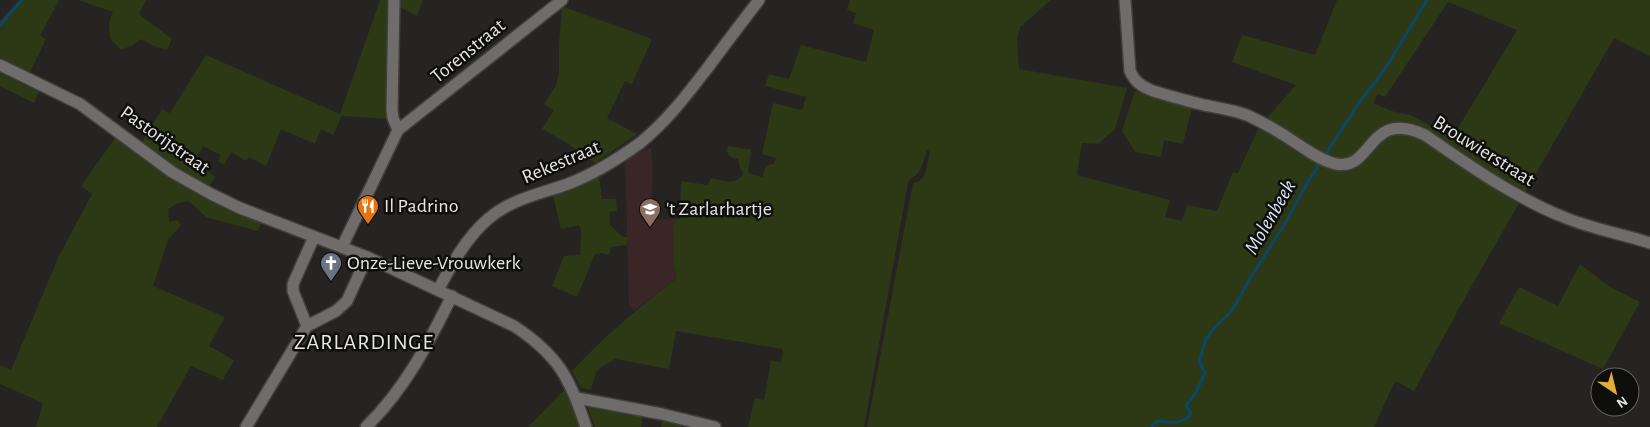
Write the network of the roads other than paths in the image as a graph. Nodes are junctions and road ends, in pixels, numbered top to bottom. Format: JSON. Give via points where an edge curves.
{"nodes":[{"id":1,"x":394,"y":0,"type":"edge"},
{"id":2,"x":562,"y":0,"type":"edge"},
{"id":3,"x":759,"y":0,"type":"edge"},
{"id":4,"x":1125,"y":0,"type":"edge"},
{"id":5,"x":0,"y":65,"type":"edge"},
{"id":6,"x":398,"y":130,"type":"junction"},
{"id":7,"x":314,"y":237,"type":"junction"},
{"id":8,"x":1650,"y":243,"type":"edge"},
{"id":9,"x":342,"y":247,"type":"junction"},
{"id":10,"x":367,"y":257,"type":"junction"},
{"id":11,"x":438,"y":290,"type":"junction"},
{"id":12,"x":452,"y":296,"type":"junction"},
{"id":13,"x":308,"y":326,"type":"junction"},
{"id":14,"x":577,"y":398,"type":"junction"},
{"id":15,"x":246,"y":427,"type":"edge"},
{"id":16,"x":366,"y":427,"type":"edge"},
{"id":17,"x":586,"y":427,"type":"edge"},
{"id":18,"x":715,"y":427,"type":"edge"}],
"edges":[{"from":1,"to":6,"type":"street","via":[[392,110]]},
{"from":2,"to":6,"type":"street","name":"Torenstraat"},
{"from":3,"to":11,"type":"street","name":"Rekestraat","via":[[658,127],[596,171],[511,204],[489,218],[454,261]]},
{"from":4,"to":8,"type":"street","name":"Brouwierstraat","via":[[1130,70],[1141,86],[1246,115],[1323,159],[1344,164],[1352,161],[1389,129],[1407,128],[1425,135],[1538,206],[1567,219]]},
{"from":5,"to":7,"type":"street","name":"Pastorijstraat","via":[[80,104],[181,178],[240,208]]},
{"from":6,"to":9,"type":"street","name":"Torenstraat"},
{"from":7,"to":9,"type":"street","name":"Pastorijstraat"},
{"from":7,"to":13,"type":"street","via":[[293,284]]},
{"from":9,"to":10,"type":"street","name":"Pastorijstraat"},
{"from":10,"to":11,"type":"street","name":"Pastorijstraat"},
{"from":10,"to":13,"type":"street","via":[[347,301]]},
{"from":11,"to":12,"type":"street","name":"Pastorijstraat"},
{"from":12,"to":14,"type":"street","name":"Pastorijstraat","via":[[534,339],[560,367]]},
{"from":12,"to":16,"type":"street","via":[[396,396]]},
{"from":13,"to":15,"type":"street"},
{"from":14,"to":17,"type":"street","name":"Pastorijstraat"},
{"from":14,"to":18,"type":"street"}]}
